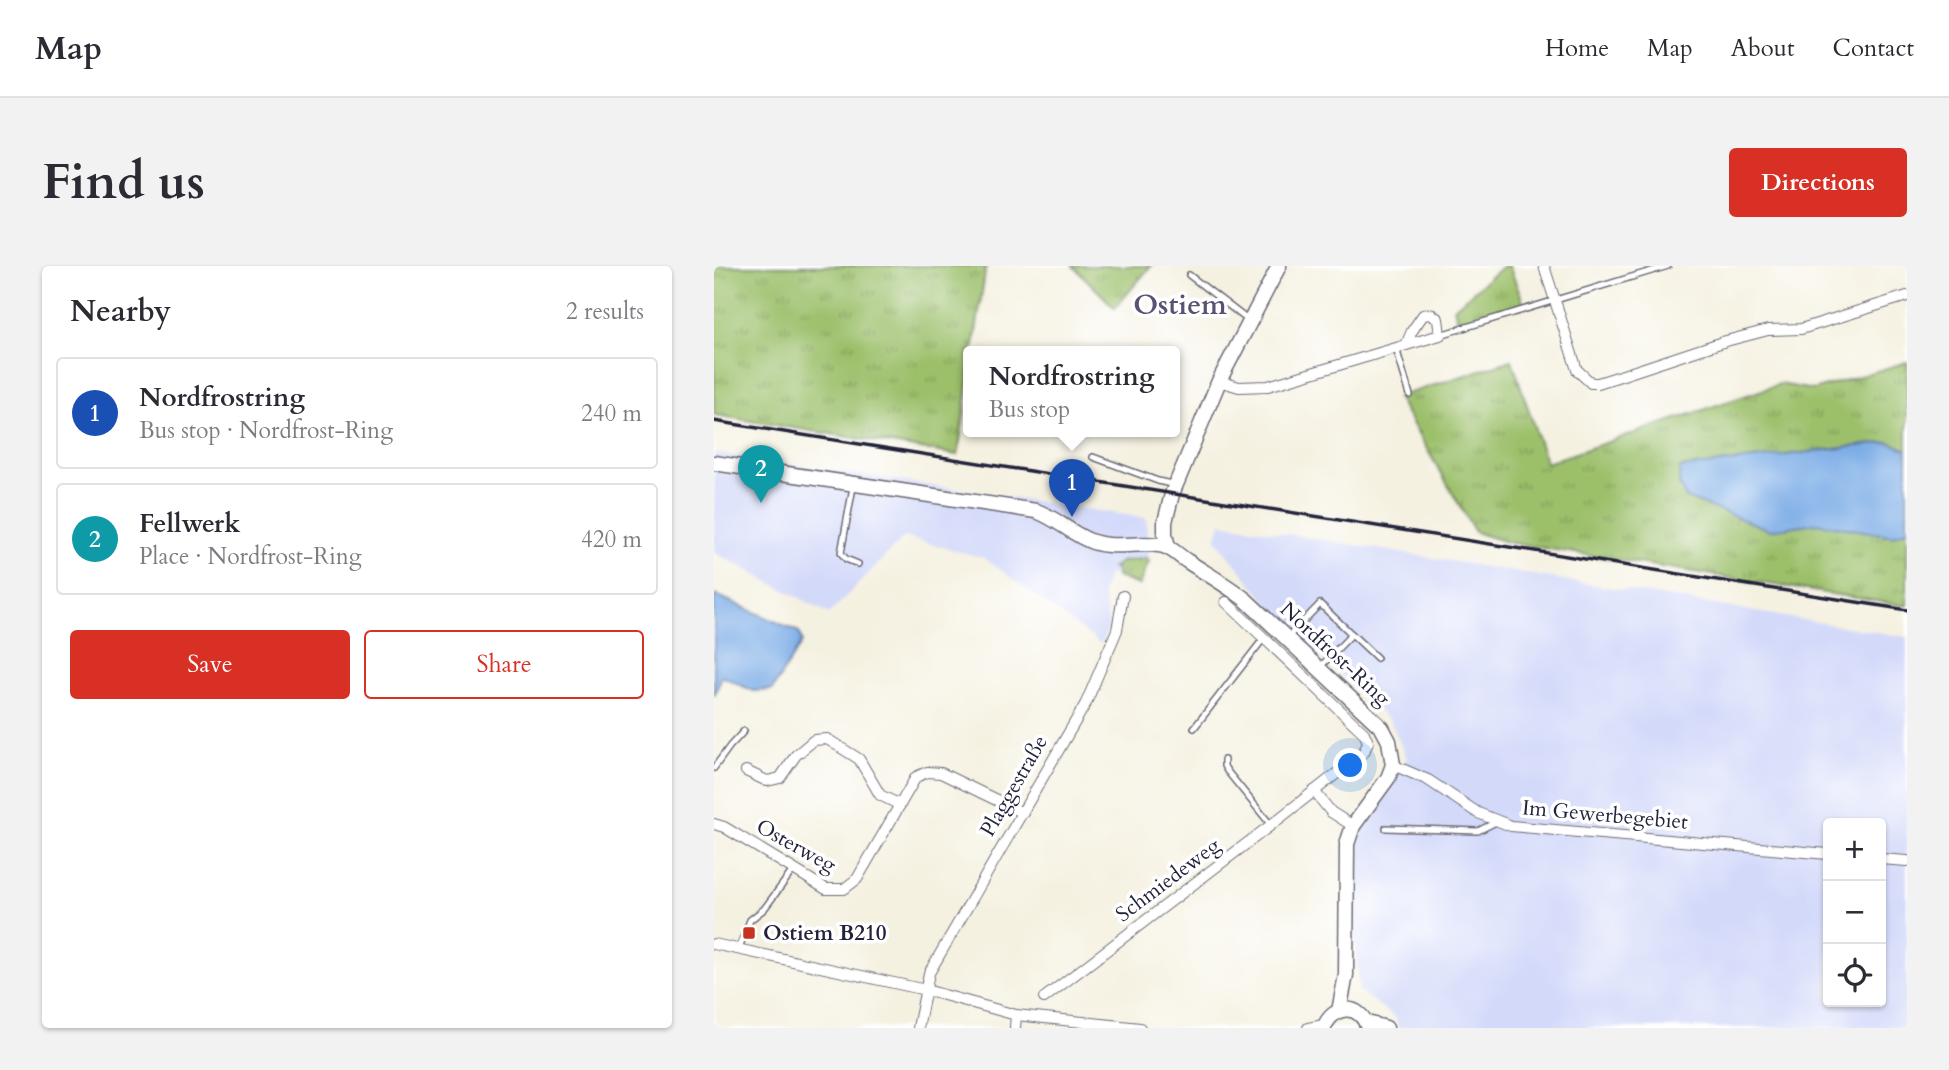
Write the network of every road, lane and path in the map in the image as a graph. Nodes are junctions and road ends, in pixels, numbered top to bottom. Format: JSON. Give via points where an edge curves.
{"nodes":[{"id":1,"x":1279,"y":266,"type":"edge"},
{"id":2,"x":1544,"y":266,"type":"edge"},
{"id":3,"x":1668,"y":266,"type":"edge"},
{"id":4,"x":1189,"y":275,"type":"dead end"},
{"id":5,"x":1907,"y":296,"type":"edge"},
{"id":6,"x":1554,"y":302,"type":"junction"},
{"id":7,"x":1249,"y":321,"type":"junction"},
{"id":8,"x":1440,"y":335,"type":"junction"},
{"id":9,"x":1401,"y":347,"type":"junction"},
{"id":10,"x":1219,"y":381,"type":"junction"},
{"id":11,"x":1410,"y":395,"type":"dead end"},
{"id":12,"x":1093,"y":457,"type":"dead end"},
{"id":13,"x":714,"y":463,"type":"edge"},
{"id":14,"x":853,"y":484,"type":"junction"},
{"id":15,"x":1175,"y":485,"type":"junction"},
{"id":16,"x":1168,"y":547,"type":"junction"},
{"id":17,"x":858,"y":564,"type":"dead end"},
{"id":18,"x":1123,"y":596,"type":"dead end"},
{"id":19,"x":1226,"y":602,"type":"dead end"},
{"id":20,"x":1352,"y":634,"type":"junction"},
{"id":21,"x":1264,"y":638,"type":"junction"},
{"id":22,"x":1287,"y":638,"type":"junction"},
{"id":23,"x":1377,"y":658,"type":"dead end"},
{"id":24,"x":1319,"y":668,"type":"junction"},
{"id":25,"x":1194,"y":728,"type":"dead end"},
{"id":26,"x":744,"y":731,"type":"dead end"},
{"id":27,"x":1224,"y":760,"type":"dead end"},
{"id":28,"x":1393,"y":765,"type":"junction"},
{"id":29,"x":714,"y":768,"type":"edge"},
{"id":30,"x":746,"y":771,"type":"dead end"},
{"id":31,"x":1314,"y":791,"type":"junction"},
{"id":32,"x":900,"y":805,"type":"junction"},
{"id":33,"x":1023,"y":813,"type":"junction"},
{"id":34,"x":1498,"y":821,"type":"junction"},
{"id":35,"x":714,"y":824,"type":"edge"},
{"id":36,"x":1271,"y":825,"type":"junction"},
{"id":37,"x":1353,"y":826,"type":"junction"},
{"id":38,"x":1386,"y":828,"type":"dead end"},
{"id":39,"x":1823,"y":854,"type":"edge"},
{"id":40,"x":1886,"y":859,"type":"edge"},
{"id":41,"x":1907,"y":861,"type":"edge"},
{"id":42,"x":794,"y":869,"type":"junction"},
{"id":43,"x":714,"y":944,"type":"edge"},
{"id":44,"x":738,"y":950,"type":"junction"},
{"id":45,"x":926,"y":990,"type":"junction"},
{"id":46,"x":1044,"y":998,"type":"dead end"},
{"id":47,"x":1346,"y":1011,"type":"junction"},
{"id":48,"x":1016,"y":1014,"type":"junction"},
{"id":49,"x":1368,"y":1026,"type":"edge"},
{"id":50,"x":1324,"y":1027,"type":"edge"},
{"id":51,"x":918,"y":1028,"type":"edge"},
{"id":52,"x":1015,"y":1028,"type":"edge"},
{"id":53,"x":1140,"y":1028,"type":"edge"},
{"id":54,"x":1308,"y":1028,"type":"edge"},
{"id":55,"x":1386,"y":1028,"type":"edge"}],
"edges":[{"from":1,"to":7,"type":"street"},
{"from":2,"to":6,"type":"street"},
{"from":3,"to":6,"type":"lane"},
{"from":4,"to":7,"type":"lane"},
{"from":5,"to":6,"type":"street","via":[[1801,329],[1768,330],[1726,341],[1598,383],[1591,383],[1577,370]]},
{"from":6,"to":8,"type":"lane"},
{"from":7,"to":10,"type":"street"},
{"from":8,"to":9,"type":"street"},
{"from":8,"to":9,"type":"street","via":[[1438,320],[1423,315]]},
{"from":9,"to":10,"type":"street","via":[[1268,386],[1239,387]]},
{"from":9,"to":11,"type":"lane"},
{"from":10,"to":15,"type":"street"},
{"from":12,"to":15,"type":"lane"},
{"from":13,"to":14,"type":"street"},
{"from":14,"to":16,"type":"street","via":[[1036,511],[1096,543]]},
{"from":14,"to":17,"type":"lane","via":[[841,552]]},
{"from":15,"to":16,"type":"street","via":[[1166,511]]},
{"from":16,"to":22,"type":"street","name":"Nordfrost-Ring","via":[[1228,585]]},
{"from":18,"to":33,"type":"street","name":"Plaggestraße","via":[[1117,630],[1086,703]]},
{"from":19,"to":21,"type":"street","name":"Schmiedeweg"},
{"from":20,"to":22,"type":"lane","via":[[1320,604]]},
{"from":20,"to":23,"type":"lane"},
{"from":20,"to":24,"type":"lane"},
{"from":21,"to":25,"type":"lane"},
{"from":21,"to":31,"type":"street","name":"Schmiedeweg","via":[[1364,733],[1368,742],[1364,752]]},
{"from":22,"to":24,"type":"street","name":"Nordfrost-Ring"},
{"from":24,"to":28,"type":"street","name":"Nordfrost-Ring","via":[[1382,728]]},
{"from":26,"to":29,"type":"lane"},
{"from":27,"to":36,"type":"lane","via":[[1227,771]]},
{"from":28,"to":34,"type":"street","name":"Im Gewerbegebiet"},
{"from":28,"to":37,"type":"street"},
{"from":30,"to":32,"type":"street","via":[[767,781],[780,778],[814,740],[827,739],[859,759],[880,795]]},
{"from":31,"to":36,"type":"street","name":"Schmiedeweg"},
{"from":31,"to":37,"type":"street","via":[[1331,812]]},
{"from":32,"to":33,"type":"street","name":"Osterweg","via":[[916,778],[927,772],[940,773]]},
{"from":32,"to":42,"type":"street","name":"Osterweg","via":[[857,879],[844,889],[826,889]]},
{"from":33,"to":45,"type":"street","name":"Plaggestraße","via":[[937,958]]},
{"from":34,"to":38,"type":"lane","via":[[1478,831]]},
{"from":34,"to":39,"type":"street","name":"Im Gewerbegebiet"},
{"from":35,"to":42,"type":"street","name":"Osterweg"},
{"from":36,"to":46,"type":"street","name":"Schmiedeweg"},
{"from":37,"to":47,"type":"street","via":[[1346,844]]},
{"from":40,"to":41,"type":"street"},
{"from":42,"to":44,"type":"lane","via":[[750,920]]},
{"from":43,"to":44,"type":"street"},
{"from":44,"to":45,"type":"street"},
{"from":45,"to":48,"type":"street"},
{"from":45,"to":51,"type":"street","name":"Plaggestraße"},
{"from":47,"to":49,"type":"street","via":[[1359,1014]]},
{"from":47,"to":50,"type":"street","via":[[1333,1014]]},
{"from":48,"to":52,"type":"street"},
{"from":48,"to":53,"type":"street"},
{"from":49,"to":55,"type":"street"},
{"from":50,"to":54,"type":"street"}]}
